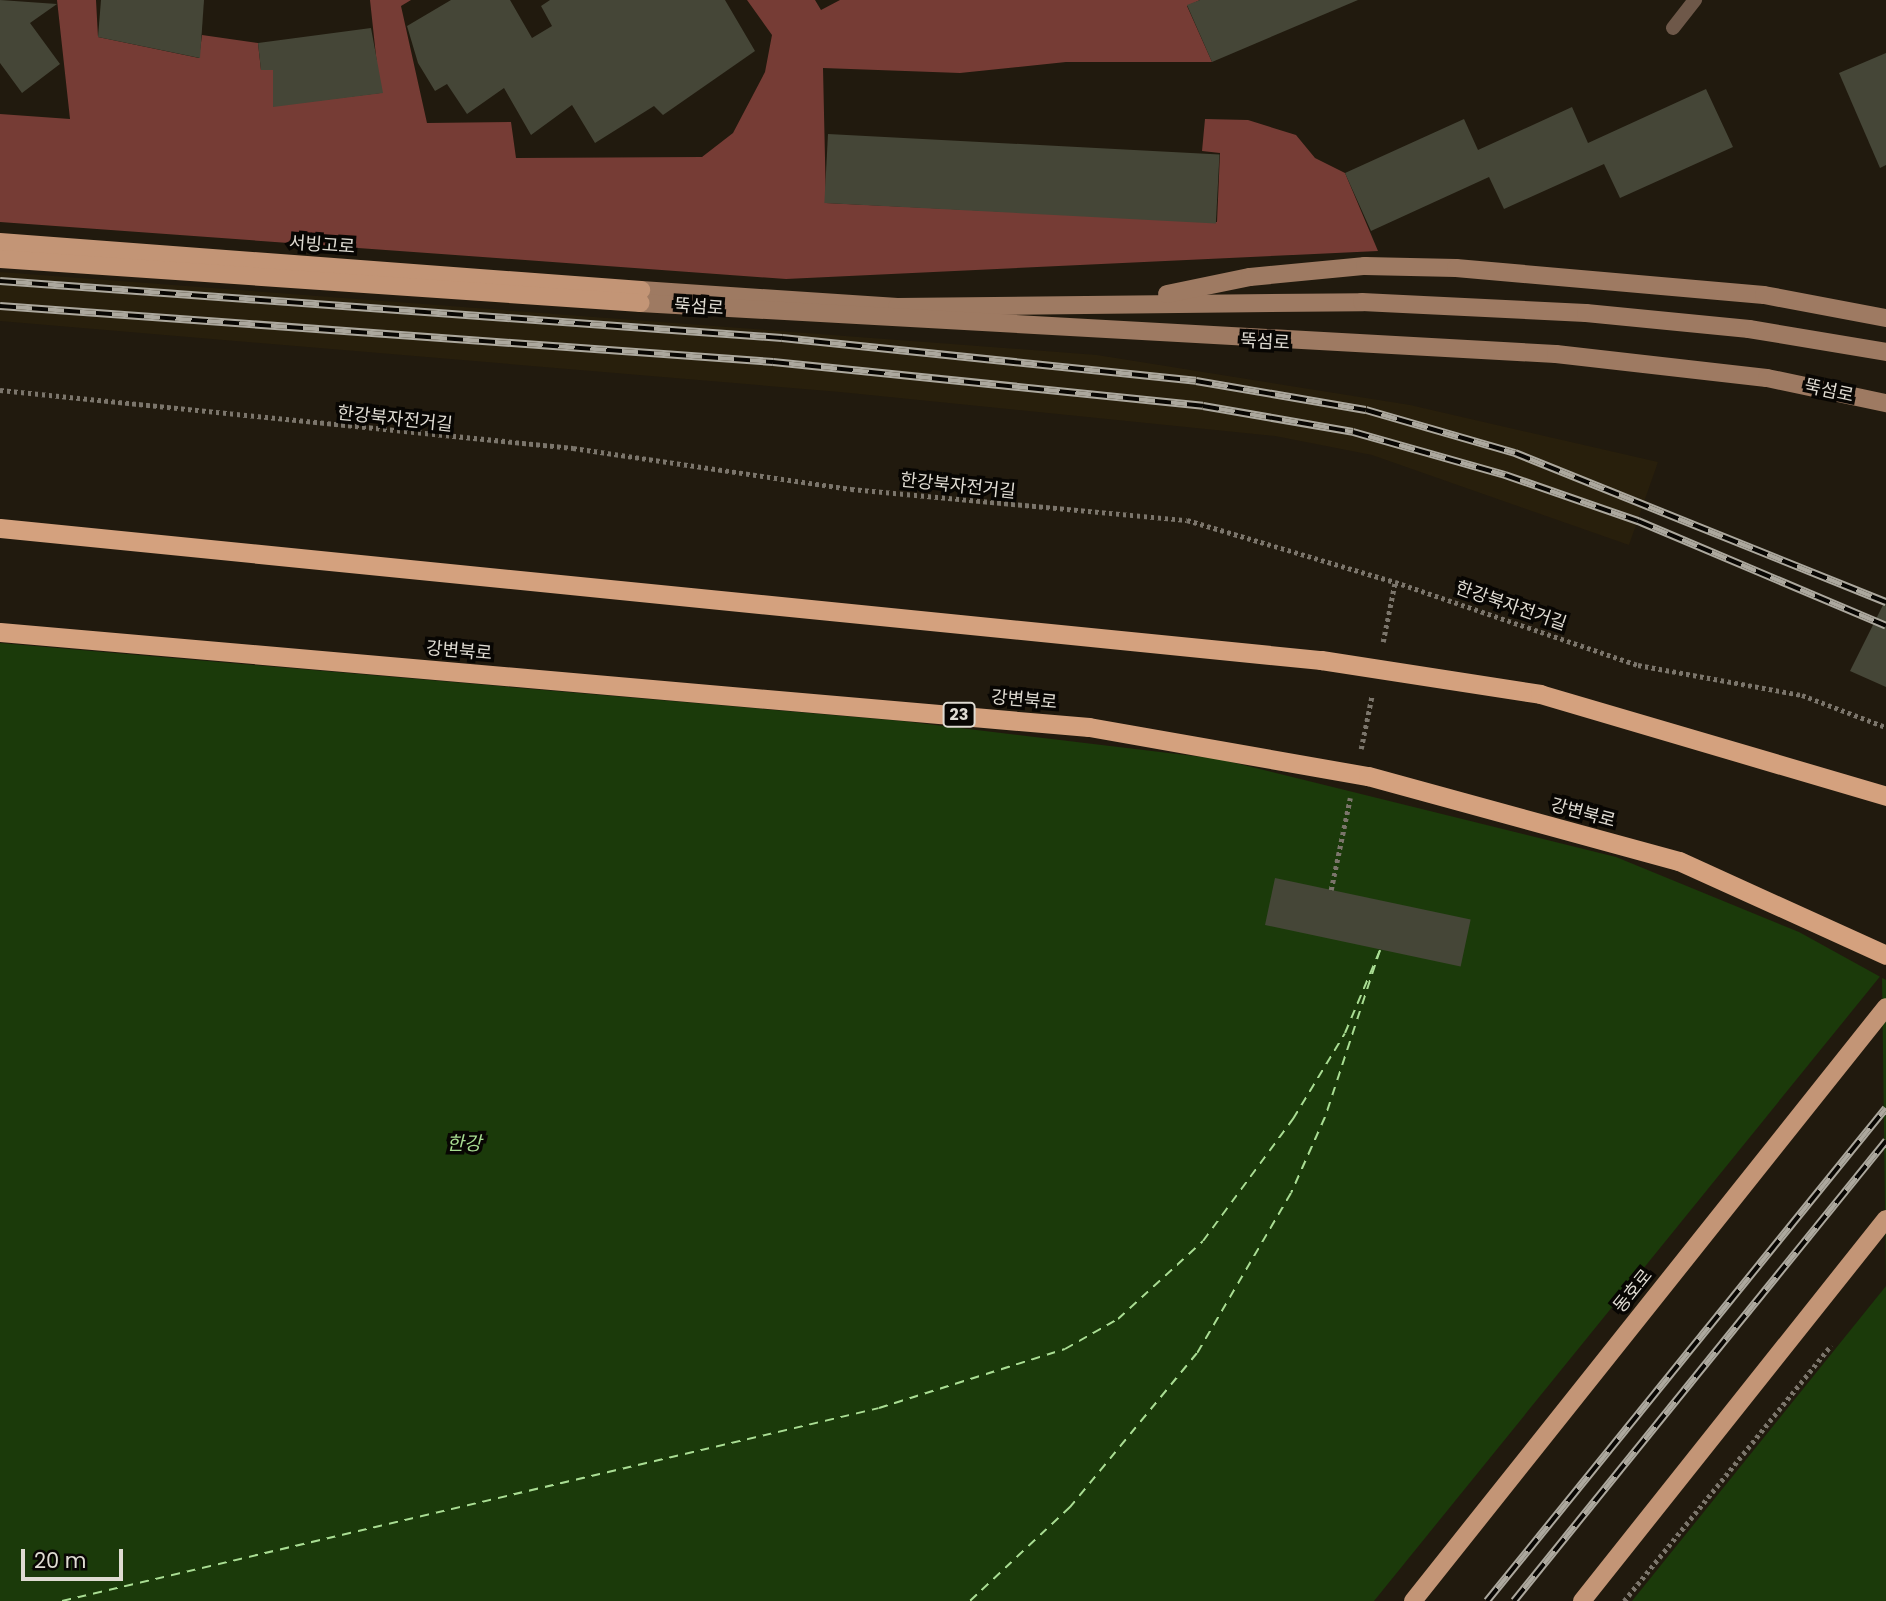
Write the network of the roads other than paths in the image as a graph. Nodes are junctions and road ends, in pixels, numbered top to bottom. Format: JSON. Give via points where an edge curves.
{"nodes":[{"id":1,"x":1695,"y":0,"type":"edge"},
{"id":2,"x":1673,"y":28,"type":"dead end"},
{"id":3,"x":0,"y":242,"type":"edge"},
{"id":4,"x":0,"y":259,"type":"edge"},
{"id":5,"x":641,"y":297,"type":"junction"},
{"id":6,"x":1132,"y":301,"type":"junction"},
{"id":7,"x":1886,"y":318,"type":"edge"},
{"id":8,"x":1886,"y":352,"type":"edge"},
{"id":9,"x":1886,"y":403,"type":"edge"},
{"id":10,"x":0,"y":528,"type":"edge"},
{"id":11,"x":0,"y":632,"type":"edge"},
{"id":12,"x":1886,"y":796,"type":"edge"},
{"id":13,"x":1886,"y":955,"type":"edge"},
{"id":14,"x":1886,"y":1007,"type":"edge"},
{"id":15,"x":1886,"y":1219,"type":"edge"},
{"id":16,"x":1413,"y":1601,"type":"edge"},
{"id":17,"x":1582,"y":1601,"type":"edge"}],
"edges":[{"from":1,"to":2,"type":"lane"},
{"from":3,"to":5,"type":"main road","name":"서빙고로"},
{"from":4,"to":5,"type":"main road","name":"서빙고로"},
{"from":5,"to":6,"type":"main road","name":"뚝섬로","via":[[897,307]]},
{"from":5,"to":9,"type":"main road","name":"뚝섬로","via":[[1556,354],[1767,377]]},
{"from":6,"to":7,"type":"main road","via":[[1250,276],[1365,266],[1456,268],[1764,295]]},
{"from":6,"to":8,"type":"main road","name":"뚝섬로","via":[[1362,302],[1586,313],[1749,329]]},
{"from":10,"to":12,"type":"highway","via":[[1321,660],[1540,694]]},
{"from":11,"to":13,"type":"highway","name":"강변북로","number":"23","via":[[1089,726],[1368,776],[1679,861]]},
{"from":14,"to":16,"type":"main road","name":"동호로"},
{"from":15,"to":17,"type":"main road"}]}
